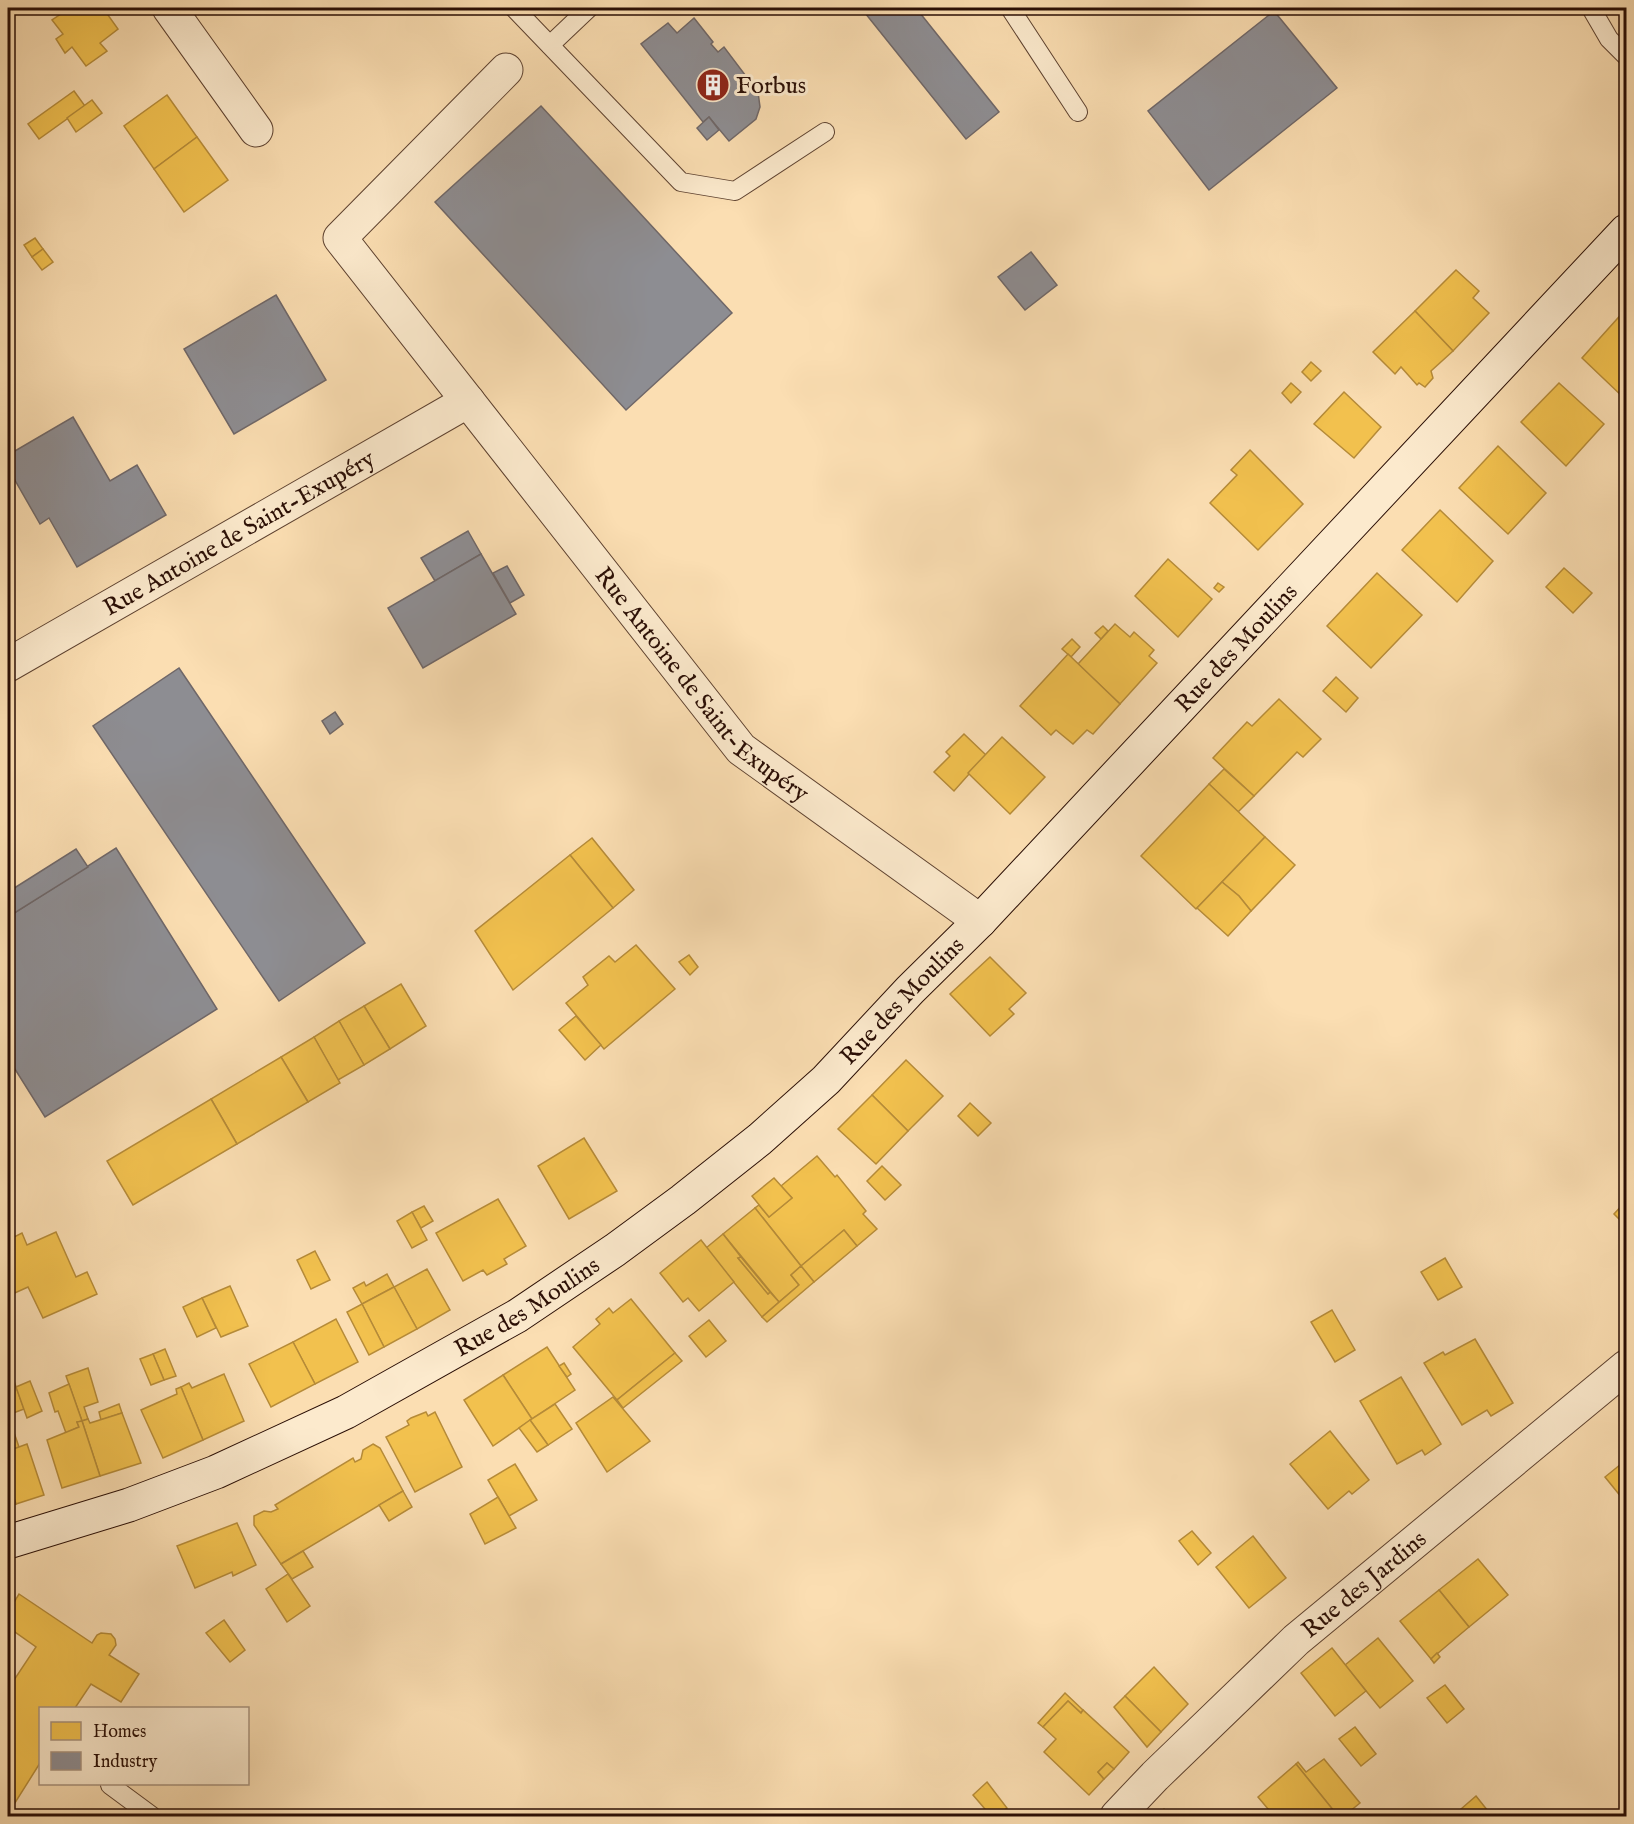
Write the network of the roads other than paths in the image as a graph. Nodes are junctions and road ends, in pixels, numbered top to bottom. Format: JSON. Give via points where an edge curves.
{"nodes":[{"id":1,"x":169,"y":8,"type":"edge"},
{"id":2,"x":514,"y":8,"type":"edge"},
{"id":3,"x":589,"y":8,"type":"edge"},
{"id":4,"x":1011,"y":8,"type":"edge"},
{"id":5,"x":1591,"y":8,"type":"edge"},
{"id":6,"x":550,"y":45,"type":"junction"},
{"id":7,"x":1626,"y":56,"type":"edge"},
{"id":8,"x":506,"y":70,"type":"dead end"},
{"id":9,"x":1078,"y":112,"type":"dead end"},
{"id":10,"x":256,"y":129,"type":"dead end"},
{"id":11,"x":825,"y":132,"type":"dead end"},
{"id":12,"x":1626,"y":231,"type":"edge"},
{"id":13,"x":468,"y":401,"type":"junction"},
{"id":14,"x":8,"y":665,"type":"edge"},
{"id":15,"x":980,"y":921,"type":"junction"},
{"id":16,"x":1626,"y":1367,"type":"edge"},
{"id":17,"x":8,"y":1542,"type":"edge"},
{"id":18,"x":110,"y":1785,"type":"dead end"},
{"id":19,"x":152,"y":1816,"type":"edge"},
{"id":20,"x":1117,"y":1816,"type":"edge"}],
"edges":[{"from":1,"to":10,"type":"street"},
{"from":2,"to":6,"type":"lane"},
{"from":3,"to":6,"type":"lane"},
{"from":4,"to":9,"type":"lane"},
{"from":5,"to":7,"type":"lane","via":[[1609,39]]},
{"from":6,"to":11,"type":"lane","via":[[681,182],[735,191]]},
{"from":8,"to":13,"type":"street","name":"Rue Antoine de Saint-Exupéry","via":[[340,238]]},
{"from":12,"to":15,"type":"street","name":"Rue des Moulins"},
{"from":13,"to":14,"type":"street","name":"Rue Antoine de Saint-Exupéry"},
{"from":13,"to":15,"type":"street","name":"Rue Antoine de Saint-Exupéry","via":[[741,749]]},
{"from":15,"to":17,"type":"street","name":"Rue des Moulins","via":[[826,1080],[760,1139],[649,1225],[517,1316],[346,1412],[216,1472],[129,1505]]},
{"from":16,"to":20,"type":"street","name":"Rue des Jardins","via":[[1296,1640]]},
{"from":18,"to":19,"type":"lane"}]}
